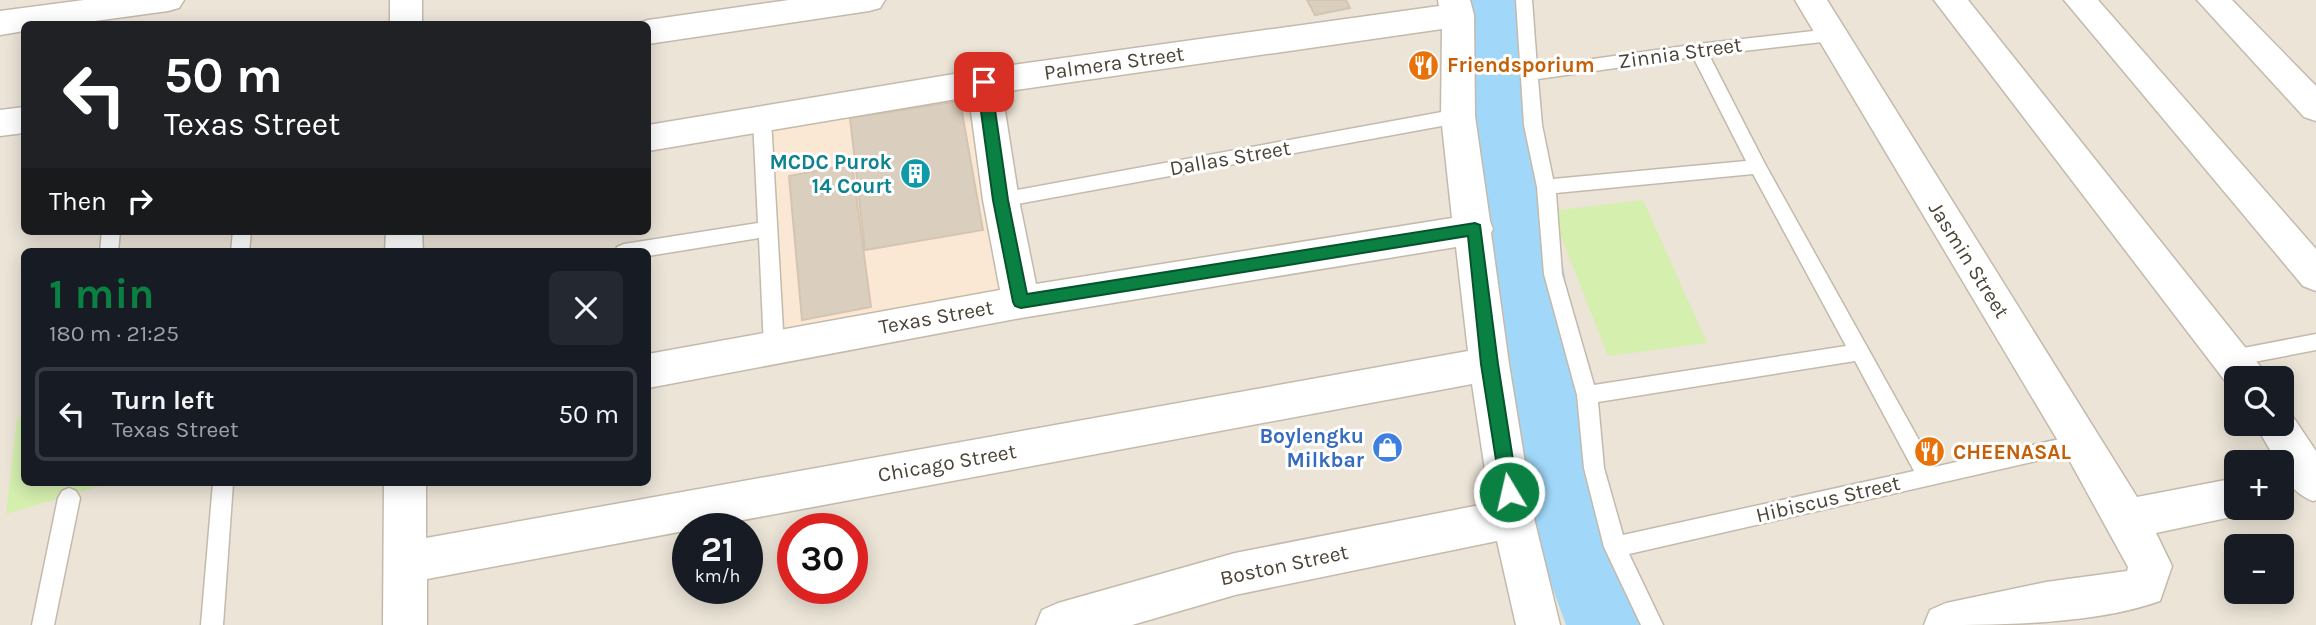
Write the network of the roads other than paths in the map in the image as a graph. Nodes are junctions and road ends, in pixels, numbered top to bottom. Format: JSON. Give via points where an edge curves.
{"nodes":[{"id":1,"x":168,"y":0,"type":"edge"},
{"id":2,"x":406,"y":0,"type":"edge"},
{"id":3,"x":869,"y":0,"type":"edge"},
{"id":4,"x":1524,"y":0,"type":"edge"},
{"id":5,"x":1811,"y":0,"type":"edge"},
{"id":6,"x":1950,"y":0,"type":"edge"},
{"id":7,"x":2080,"y":0,"type":"edge"},
{"id":8,"x":2213,"y":0,"type":"edge"},
{"id":9,"x":1456,"y":8,"type":"edge"},
{"id":10,"x":406,"y":21,"type":"edge"},
{"id":11,"x":0,"y":23,"type":"edge"},
{"id":12,"x":651,"y":32,"type":"edge"},
{"id":13,"x":1831,"y":35,"type":"junction"},
{"id":14,"x":1698,"y":50,"type":"junction"},
{"id":15,"x":1530,"y":74,"type":"junction"},
{"id":16,"x":984,"y":82,"type":"junction"},
{"id":17,"x":2316,"y":108,"type":"edge"},
{"id":18,"x":1458,"y":116,"type":"junction"},
{"id":19,"x":762,"y":119,"type":"junction"},
{"id":20,"x":21,"y":120,"type":"edge"},
{"id":21,"x":0,"y":123,"type":"edge"},
{"id":22,"x":651,"y":138,"type":"edge"},
{"id":23,"x":1758,"y":167,"type":"junction"},
{"id":24,"x":1546,"y":187,"type":"junction"},
{"id":25,"x":1001,"y":200,"type":"junction"},
{"id":26,"x":769,"y":229,"type":"junction"},
{"id":27,"x":1475,"y":229,"type":"junction"},
{"id":28,"x":649,"y":248,"type":"edge"},
{"id":29,"x":2316,"y":275,"type":"edge"},
{"id":30,"x":1021,"y":302,"type":"junction"},
{"id":31,"x":2316,"y":342,"type":"edge"},
{"id":32,"x":774,"y":347,"type":"junction"},
{"id":33,"x":1860,"y":352,"type":"junction"},
{"id":34,"x":1489,"y":364,"type":"junction"},
{"id":35,"x":2237,"y":366,"type":"edge"},
{"id":36,"x":2245,"y":366,"type":"edge"},
{"id":37,"x":651,"y":370,"type":"edge"},
{"id":38,"x":1587,"y":395,"type":"junction"},
{"id":39,"x":2281,"y":436,"type":"edge"},
{"id":40,"x":2082,"y":443,"type":"junction"},
{"id":41,"x":1928,"y":476,"type":"junction"},
{"id":42,"x":2304,"y":483,"type":"edge"},
{"id":43,"x":223,"y":486,"type":"edge"},
{"id":44,"x":405,"y":486,"type":"edge"},
{"id":45,"x":69,"y":498,"type":"dead end"},
{"id":46,"x":2224,"y":499,"type":"edge"},
{"id":47,"x":1513,"y":518,"type":"junction"},
{"id":48,"x":2127,"y":519,"type":"junction"},
{"id":49,"x":1615,"y":547,"type":"junction"},
{"id":50,"x":406,"y":562,"type":"junction"},
{"id":51,"x":2097,"y":610,"type":"edge"},
{"id":52,"x":43,"y":625,"type":"edge"},
{"id":53,"x":212,"y":625,"type":"edge"},
{"id":54,"x":405,"y":625,"type":"edge"},
{"id":55,"x":1058,"y":625,"type":"edge"},
{"id":56,"x":1538,"y":625,"type":"edge"},
{"id":57,"x":1652,"y":625,"type":"edge"},
{"id":58,"x":1946,"y":625,"type":"edge"}],
"edges":[{"from":1,"to":11,"type":"street"},
{"from":2,"to":10,"type":"street"},
{"from":3,"to":12,"type":"street"},
{"from":4,"to":15,"type":"lane"},
{"from":5,"to":13,"type":"street","name":"Jasmin Street"},
{"from":6,"to":35,"type":"street"},
{"from":7,"to":29,"type":"street"},
{"from":8,"to":17,"type":"street"},
{"from":9,"to":16,"type":"street","name":"Palmera Street"},
{"from":9,"to":18,"type":"street"},
{"from":13,"to":14,"type":"lane","name":"Zinnia Street"},
{"from":13,"to":40,"type":"street","name":"Jasmin Street"},
{"from":14,"to":15,"type":"lane","name":"Zinnia Street"},
{"from":14,"to":23,"type":"lane"},
{"from":15,"to":24,"type":"lane","via":[[1533,124]]},
{"from":16,"to":19,"type":"street","name":"Palmera Street"},
{"from":16,"to":25,"type":"street"},
{"from":18,"to":25,"type":"lane","name":"Dallas Street"},
{"from":18,"to":27,"type":"street"},
{"from":19,"to":22,"type":"street","name":"Palmera Street"},
{"from":19,"to":26,"type":"lane"},
{"from":20,"to":21,"type":"street"},
{"from":23,"to":24,"type":"lane"},
{"from":23,"to":33,"type":"lane"},
{"from":24,"to":38,"type":"lane","via":[[1553,274]]},
{"from":25,"to":30,"type":"street"},
{"from":26,"to":28,"type":"lane"},
{"from":26,"to":32,"type":"lane"},
{"from":27,"to":30,"type":"street","name":"Texas Street"},
{"from":27,"to":34,"type":"street"},
{"from":30,"to":32,"type":"street","name":"Texas Street"},
{"from":31,"to":36,"type":"lane"},
{"from":32,"to":37,"type":"street","name":"Texas Street"},
{"from":33,"to":38,"type":"lane"},
{"from":33,"to":41,"type":"lane"},
{"from":34,"to":47,"type":"street"},
{"from":34,"to":50,"type":"street","name":"Chicago Street"},
{"from":38,"to":49,"type":"lane","via":[[1594,468]]},
{"from":39,"to":42,"type":"street"},
{"from":40,"to":41,"type":"lane","name":"Hibiscus Street"},
{"from":40,"to":48,"type":"street","name":"Jasmin Street"},
{"from":41,"to":49,"type":"lane","name":"Hibiscus Street"},
{"from":43,"to":53,"type":"lane"},
{"from":44,"to":50,"type":"street"},
{"from":45,"to":52,"type":"lane"},
{"from":46,"to":48,"type":"street"},
{"from":47,"to":55,"type":"street","name":"Boston Street","via":[[1235,574]]},
{"from":47,"to":56,"type":"street"},
{"from":48,"to":51,"type":"street","name":"Jasmin Street","via":[[2150,566],[2144,586]]},
{"from":49,"to":57,"type":"lane"},
{"from":50,"to":54,"type":"street"},
{"from":51,"to":58,"type":"street"}]}
